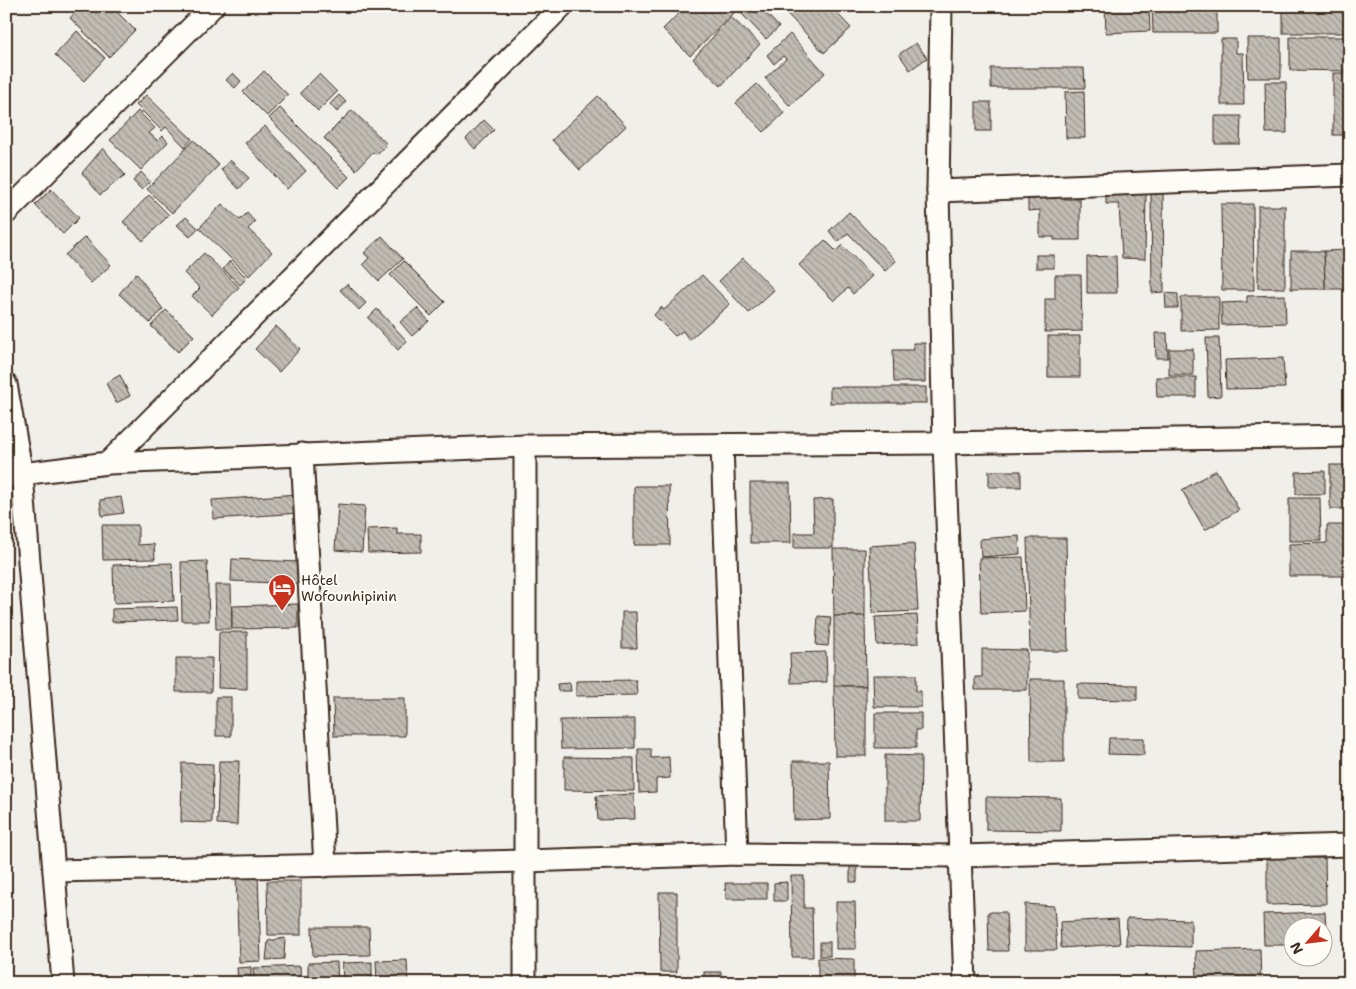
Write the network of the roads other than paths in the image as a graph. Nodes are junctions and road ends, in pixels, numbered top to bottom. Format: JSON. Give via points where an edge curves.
{"nodes":[{"id":1,"x":213,"y":6,"type":"edge"},
{"id":2,"x":562,"y":6,"type":"edge"},
{"id":3,"x":941,"y":6,"type":"edge"},
{"id":4,"x":1350,"y":175,"type":"edge"},
{"id":5,"x":938,"y":191,"type":"junction"},
{"id":6,"x":6,"y":213,"type":"edge"},
{"id":7,"x":6,"y":384,"type":"edge"},
{"id":8,"x":1350,"y":436,"type":"edge"},
{"id":9,"x":944,"y":443,"type":"junction"},
{"id":10,"x":722,"y":445,"type":"junction"},
{"id":11,"x":525,"y":446,"type":"junction"},
{"id":12,"x":302,"y":454,"type":"junction"},
{"id":13,"x":108,"y":463,"type":"junction"},
{"id":14,"x":14,"y":476,"type":"edge"},
{"id":15,"x":1350,"y":845,"type":"edge"},
{"id":16,"x":737,"y":854,"type":"junction"},
{"id":17,"x":960,"y":856,"type":"junction"},
{"id":18,"x":525,"y":862,"type":"junction"},
{"id":19,"x":325,"y":866,"type":"junction"},
{"id":20,"x":54,"y":871,"type":"junction"},
{"id":21,"x":63,"y":983,"type":"edge"},
{"id":22,"x":525,"y":983,"type":"edge"},
{"id":23,"x":965,"y":983,"type":"edge"}],
"edges":[{"from":1,"to":6,"type":"street"},
{"from":2,"to":13,"type":"street"},
{"from":3,"to":5,"type":"street"},
{"from":4,"to":5,"type":"street"},
{"from":5,"to":9,"type":"street"},
{"from":7,"to":14,"type":"street"},
{"from":8,"to":9,"type":"street"},
{"from":9,"to":10,"type":"street"},
{"from":9,"to":17,"type":"street"},
{"from":10,"to":11,"type":"street"},
{"from":10,"to":16,"type":"street"},
{"from":11,"to":12,"type":"street"},
{"from":11,"to":18,"type":"street"},
{"from":12,"to":13,"type":"street"},
{"from":12,"to":19,"type":"street"},
{"from":13,"to":14,"type":"street"},
{"from":14,"to":20,"type":"street"},
{"from":15,"to":17,"type":"street"},
{"from":16,"to":17,"type":"street"},
{"from":16,"to":18,"type":"street"},
{"from":17,"to":23,"type":"street"},
{"from":18,"to":19,"type":"street"},
{"from":18,"to":22,"type":"street"},
{"from":19,"to":20,"type":"street"},
{"from":20,"to":21,"type":"street"}]}
